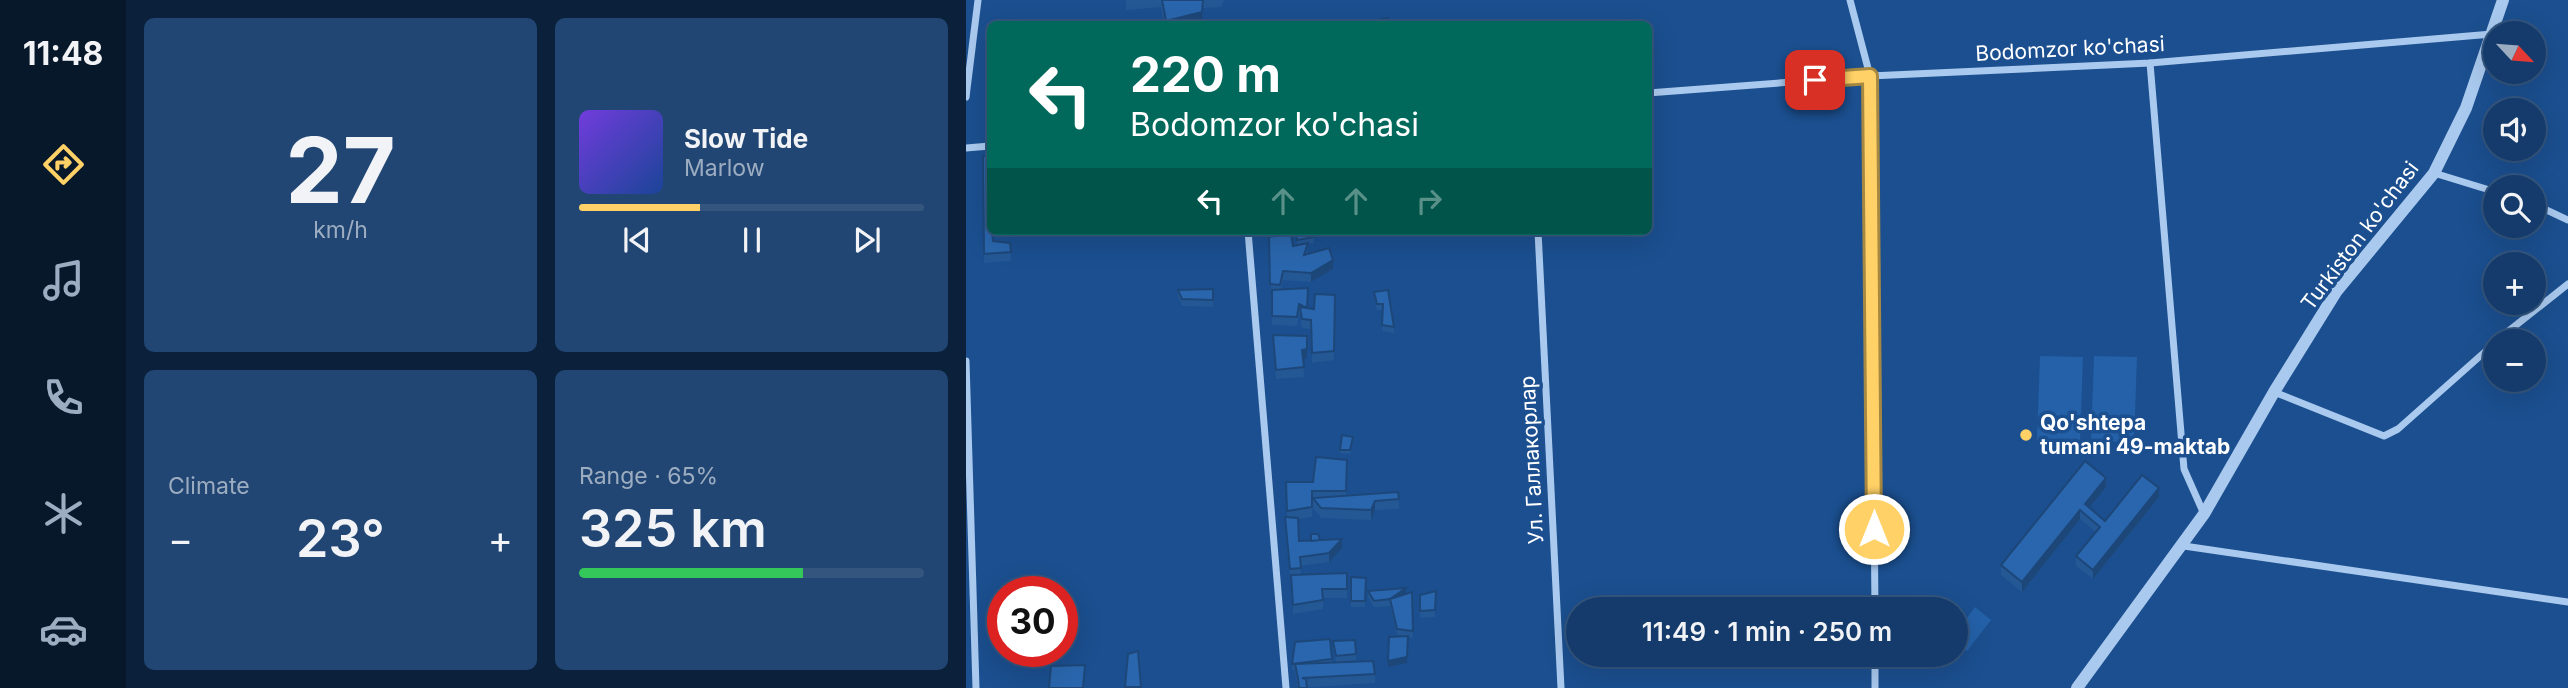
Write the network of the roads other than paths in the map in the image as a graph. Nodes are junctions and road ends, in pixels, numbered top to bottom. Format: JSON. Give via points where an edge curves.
{"nodes":[{"id":1,"x":978,"y":0,"type":"edge"},
{"id":2,"x":1850,"y":0,"type":"edge"},
{"id":3,"x":2503,"y":0,"type":"edge"},
{"id":4,"x":2496,"y":21,"type":"edge"},
{"id":5,"x":2483,"y":35,"type":"edge"},
{"id":6,"x":2483,"y":60,"type":"edge"},
{"id":7,"x":2150,"y":63,"type":"junction"},
{"id":8,"x":1870,"y":76,"type":"junction"},
{"id":9,"x":1652,"y":93,"type":"edge"},
{"id":10,"x":966,"y":97,"type":"edge"},
{"id":11,"x":987,"y":146,"type":"edge"},
{"id":12,"x":966,"y":148,"type":"edge"},
{"id":13,"x":2434,"y":173,"type":"junction"},
{"id":14,"x":2483,"y":188,"type":"edge"},
{"id":15,"x":2546,"y":209,"type":"edge"},
{"id":16,"x":2568,"y":219,"type":"edge"},
{"id":17,"x":1248,"y":235,"type":"edge"},
{"id":18,"x":1538,"y":235,"type":"edge"},
{"id":19,"x":2568,"y":284,"type":"edge"},
{"id":20,"x":2511,"y":329,"type":"edge"},
{"id":21,"x":2483,"y":353,"type":"edge"},
{"id":22,"x":966,"y":361,"type":"edge"},
{"id":23,"x":2274,"y":392,"type":"junction"},
{"id":24,"x":2204,"y":514,"type":"junction"},
{"id":25,"x":2183,"y":546,"type":"junction"},
{"id":26,"x":1875,"y":597,"type":"edge"},
{"id":27,"x":2568,"y":602,"type":"edge"},
{"id":28,"x":1875,"y":667,"type":"edge"},
{"id":29,"x":976,"y":688,"type":"edge"},
{"id":30,"x":1286,"y":688,"type":"edge"},
{"id":31,"x":1561,"y":688,"type":"edge"},
{"id":32,"x":1875,"y":688,"type":"edge"},
{"id":33,"x":2077,"y":688,"type":"edge"}],
"edges":[{"from":1,"to":10,"type":"street"},
{"from":2,"to":8,"type":"street"},
{"from":3,"to":4,"type":"street","name":"Turkiston ko'chasi"},
{"from":5,"to":7,"type":"street","name":"Bodomzor ko'chasi"},
{"from":6,"to":13,"type":"street","name":"Turkiston ko'chasi","via":[[2466,108]]},
{"from":7,"to":8,"type":"street","name":"Bodomzor ko'chasi"},
{"from":7,"to":24,"type":"street","via":[[2184,469]]},
{"from":8,"to":9,"type":"street","name":"Bodomzor ko'chasi"},
{"from":8,"to":26,"type":"street"},
{"from":11,"to":12,"type":"street"},
{"from":13,"to":14,"type":"street"},
{"from":13,"to":23,"type":"street","name":"Turkiston ko'chasi","via":[[2336,292]]},
{"from":15,"to":16,"type":"street"},
{"from":17,"to":30,"type":"street"},
{"from":18,"to":31,"type":"street","name":"Ул. Галлакорлар"},
{"from":19,"to":20,"type":"street"},
{"from":21,"to":23,"type":"street","via":[[2398,429],[2384,436]]},
{"from":22,"to":29,"type":"street"},
{"from":23,"to":24,"type":"street","name":"Turkiston ko'chasi"},
{"from":24,"to":25,"type":"street","name":"Turkiston ko'chasi"},
{"from":25,"to":27,"type":"street"},
{"from":25,"to":33,"type":"street","name":"Turkiston ko'chasi"},
{"from":28,"to":32,"type":"street"}]}
